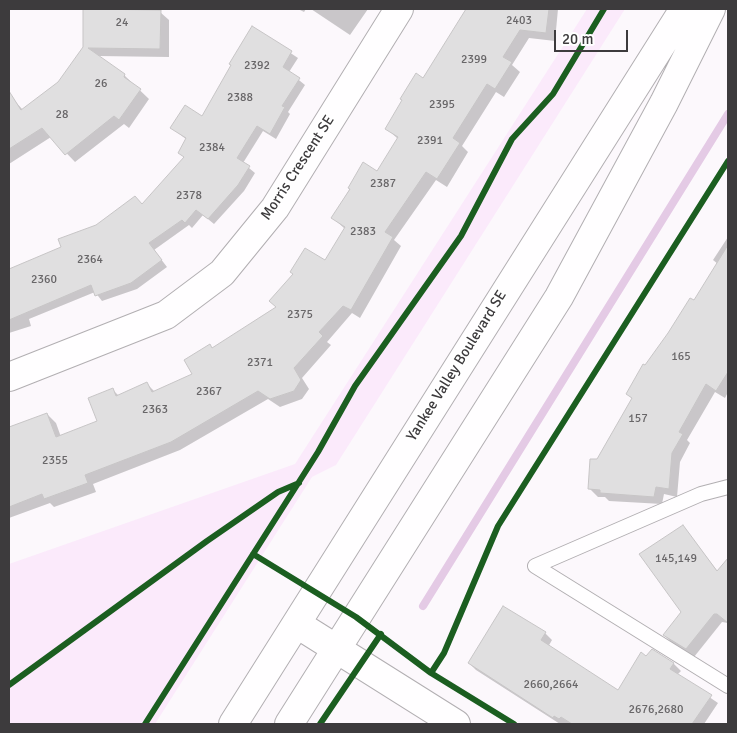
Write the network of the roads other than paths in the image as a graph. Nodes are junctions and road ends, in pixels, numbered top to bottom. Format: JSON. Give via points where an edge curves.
{"nodes":[{"id":1,"x":399,"y":9,"type":"edge"},
{"id":2,"x":684,"y":9,"type":"edge"},
{"id":3,"x":711,"y":9,"type":"edge"},
{"id":4,"x":9,"y":377,"type":"edge"},
{"id":5,"x":728,"y":487,"type":"edge"},
{"id":6,"x":297,"y":624,"type":"junction"},
{"id":7,"x":336,"y":649,"type":"junction"},
{"id":8,"x":728,"y":686,"type":"edge"},
{"id":9,"x":233,"y":724,"type":"edge"},
{"id":10,"x":289,"y":724,"type":"edge"},
{"id":11,"x":456,"y":724,"type":"edge"}],
"edges":[{"from":1,"to":4,"type":"street","name":"Morris Crescent SE","via":[[275,208],[222,273],[166,315]]},
{"from":2,"to":6,"type":"street","name":"Yankee Valley Boulevard SE"},
{"from":3,"to":7,"type":"street","via":[[559,297]]},
{"from":5,"to":8,"type":"lane","via":[[701,494],[535,566]]},
{"from":6,"to":7,"type":"street"},
{"from":6,"to":9,"type":"street","name":"Yankee Valley Boulevard SE"},
{"from":7,"to":10,"type":"street"},
{"from":7,"to":11,"type":"street"}]}
